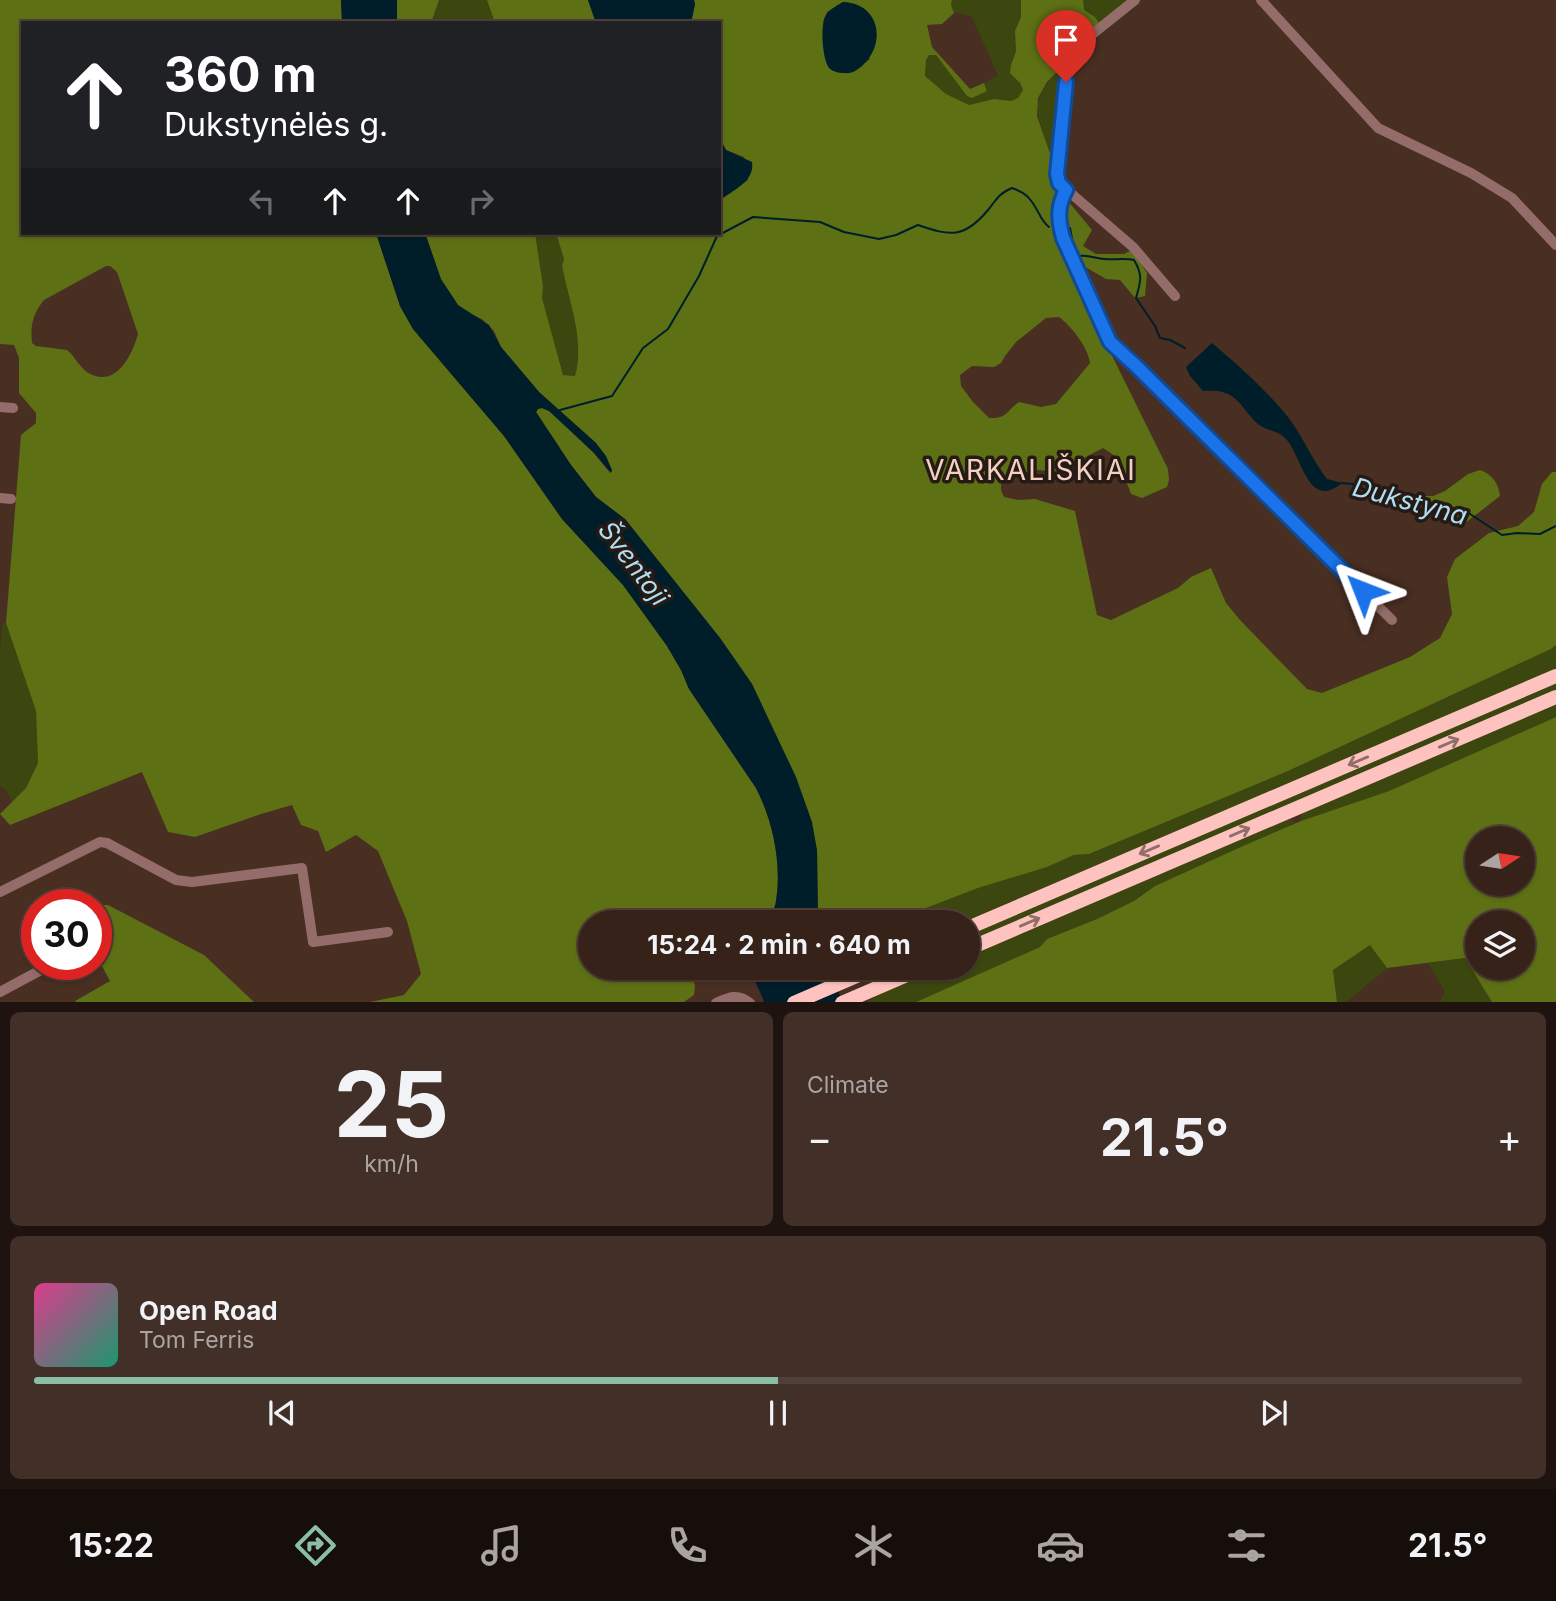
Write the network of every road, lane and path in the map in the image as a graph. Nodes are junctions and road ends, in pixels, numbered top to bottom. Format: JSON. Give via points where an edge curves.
{"nodes":[{"id":1,"x":1135,"y":0,"type":"edge"},
{"id":2,"x":1261,"y":0,"type":"edge"},
{"id":3,"x":1066,"y":190,"type":"junction"},
{"id":4,"x":1556,"y":245,"type":"edge"},
{"id":5,"x":1175,"y":296,"type":"dead end"},
{"id":6,"x":0,"y":407,"type":"edge"},
{"id":7,"x":13,"y":408,"type":"dead end"},
{"id":8,"x":1392,"y":620,"type":"dead end"},
{"id":9,"x":1556,"y":676,"type":"edge"},
{"id":10,"x":1556,"y":697,"type":"edge"},
{"id":11,"x":0,"y":892,"type":"edge"},
{"id":12,"x":980,"y":923,"type":"edge"},
{"id":13,"x":388,"y":932,"type":"dead end"},
{"id":14,"x":980,"y":944,"type":"edge"},
{"id":15,"x":22,"y":980,"type":"edge"},
{"id":16,"x":846,"y":980,"type":"edge"},
{"id":17,"x":895,"y":980,"type":"edge"},
{"id":18,"x":0,"y":992,"type":"edge"},
{"id":19,"x":719,"y":1002,"type":"edge"},
{"id":20,"x":748,"y":1002,"type":"edge"},
{"id":21,"x":796,"y":1002,"type":"edge"},
{"id":22,"x":844,"y":1002,"type":"edge"}],
"edges":[{"from":1,"to":3,"type":"street","via":[[1070,52],[1057,174]]},
{"from":2,"to":4,"type":"street","via":[[1378,128],[1512,198]]},
{"from":3,"to":5,"type":"street","via":[[1133,247]]},
{"from":3,"to":8,"type":"street","via":[[1058,219],[1063,238],[1110,342]]},
{"from":6,"to":7,"type":"street"},
{"from":9,"to":12,"type":"highway","one_way":true},
{"from":14,"to":10,"type":"highway","one_way":true},
{"from":11,"to":13,"type":"street","via":[[100,842],[176,880],[302,867],[313,942]]},
{"from":15,"to":18,"type":"street"},
{"from":16,"to":21,"type":"highway"},
{"from":17,"to":22,"type":"highway"},
{"from":19,"to":20,"type":"street","via":[[736,996]]}]}
